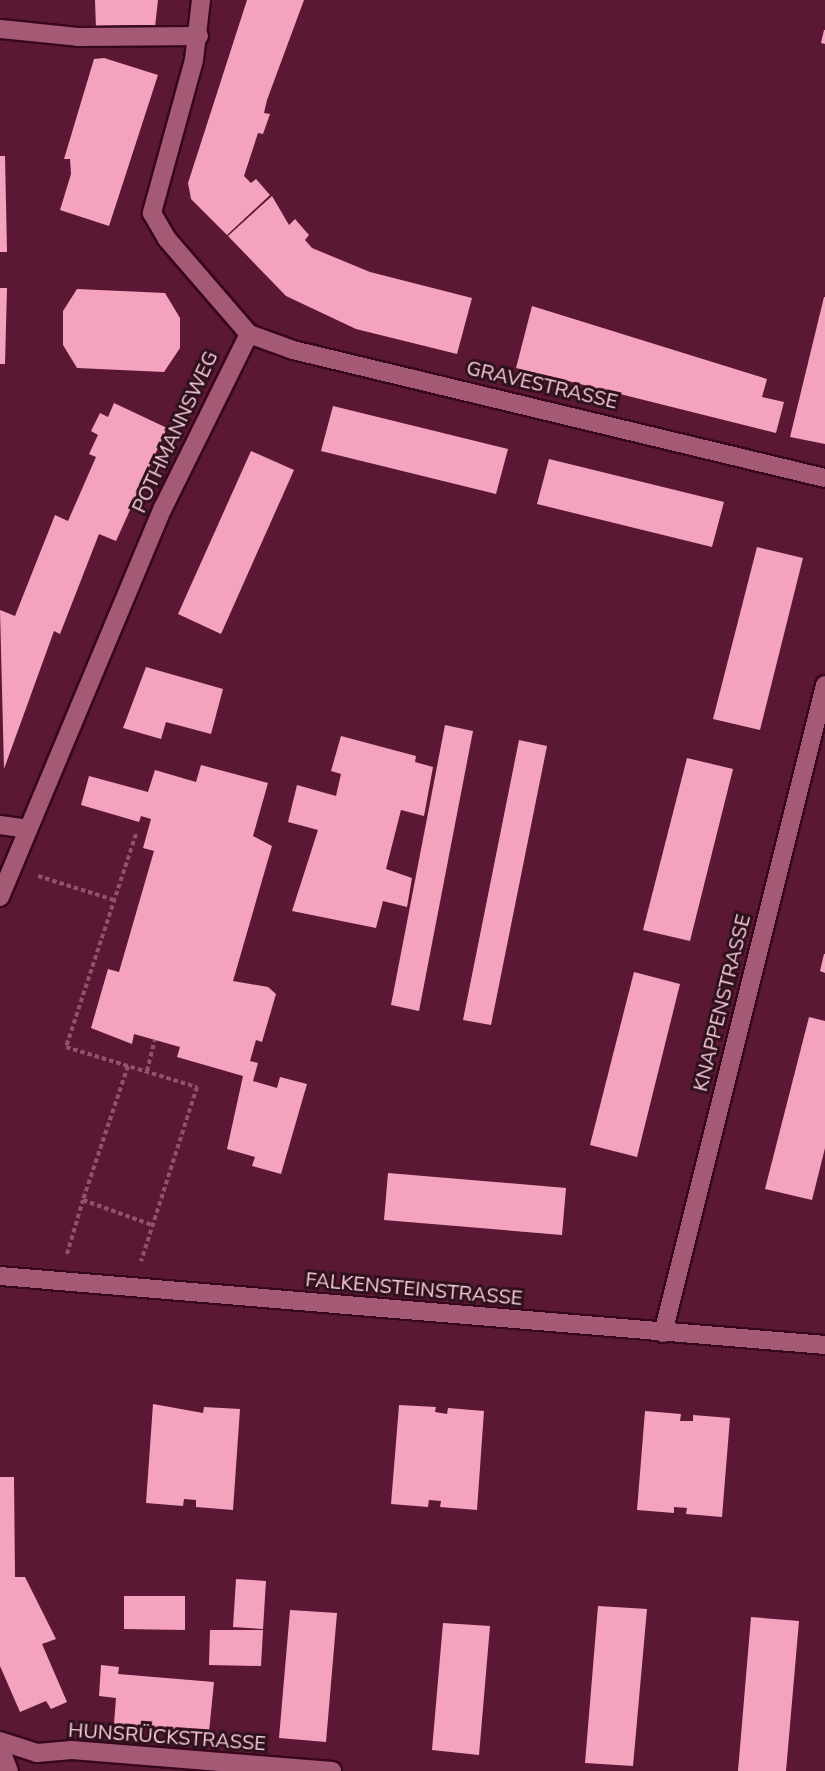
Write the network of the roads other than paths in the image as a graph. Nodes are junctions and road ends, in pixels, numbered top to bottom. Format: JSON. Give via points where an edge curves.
{"nodes":[{"id":1,"x":201,"y":0,"type":"edge"},
{"id":2,"x":1,"y":29,"type":"edge"},
{"id":3,"x":199,"y":36,"type":"junction"},
{"id":4,"x":249,"y":334,"type":"junction"},
{"id":5,"x":825,"y":477,"type":"edge"},
{"id":6,"x":825,"y":685,"type":"edge"},
{"id":7,"x":0,"y":825,"type":"edge"},
{"id":8,"x":27,"y":829,"type":"junction"},
{"id":9,"x":0,"y":897,"type":"edge"},
{"id":10,"x":0,"y":1276,"type":"edge"},
{"id":11,"x":663,"y":1333,"type":"junction"},
{"id":12,"x":825,"y":1345,"type":"edge"},
{"id":13,"x":0,"y":1741,"type":"edge"},
{"id":14,"x":0,"y":1748,"type":"edge"},
{"id":15,"x":9,"y":1771,"type":"edge"},
{"id":16,"x":332,"y":1771,"type":"edge"}],
"edges":[{"from":1,"to":3,"type":"street"},
{"from":2,"to":3,"type":"street","via":[[78,37]]},
{"from":3,"to":4,"type":"street","via":[[152,213],[167,239]]},
{"from":4,"to":5,"type":"street","name":"GRAVESTRASSE","via":[[293,350]]},
{"from":4,"to":8,"type":"street","name":"POTHMANNSWEG","via":[[163,508]]},
{"from":6,"to":11,"type":"street","name":"KNAPPENSTRASSE"},
{"from":7,"to":8,"type":"street"},
{"from":8,"to":9,"type":"street","name":"POTHMANNSWEG"},
{"from":10,"to":11,"type":"street","name":"FALKENSTEINSTRASSE"},
{"from":11,"to":12,"type":"street","name":"FALKENSTEINSTRASSE"},
{"from":13,"to":16,"type":"street","name":"HUNSRÜCKSTRASSE","via":[[37,1753],[72,1750]]},
{"from":14,"to":15,"type":"street"}]}
